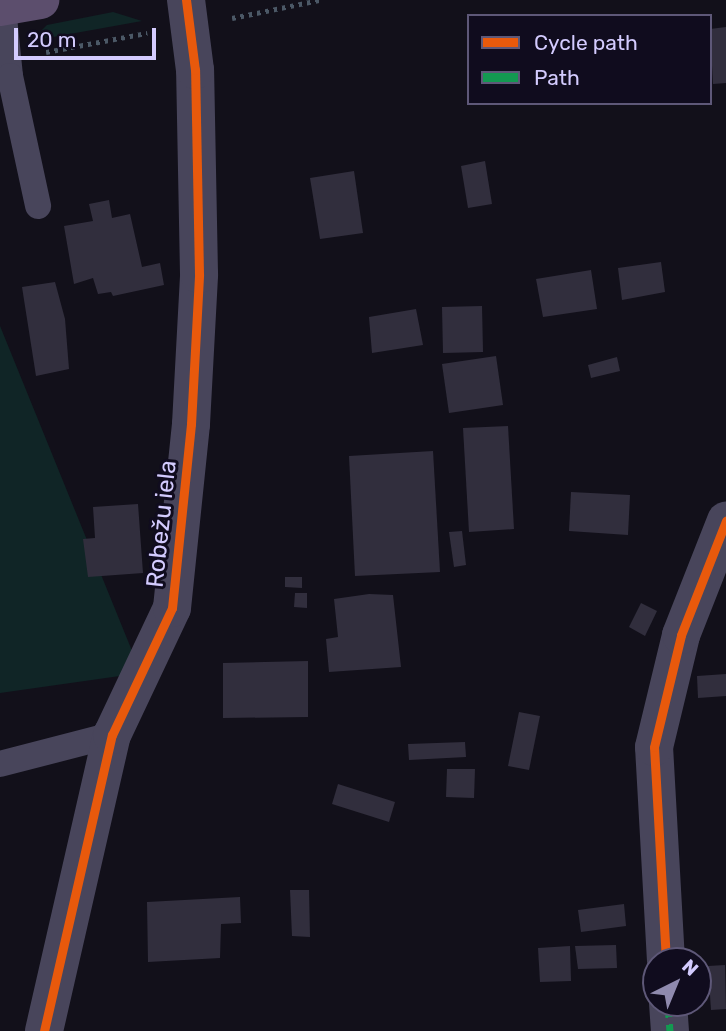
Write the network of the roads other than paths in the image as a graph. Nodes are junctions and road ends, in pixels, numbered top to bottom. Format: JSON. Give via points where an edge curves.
{"nodes":[{"id":1,"x":40,"y":0,"type":"edge"},
{"id":2,"x":186,"y":0,"type":"edge"},
{"id":3,"x":1,"y":7,"type":"edge"},
{"id":4,"x":37,"y":206,"type":"dead end"},
{"id":5,"x":726,"y":521,"type":"edge"},
{"id":6,"x":112,"y":735,"type":"junction"},
{"id":7,"x":0,"y":764,"type":"edge"},
{"id":8,"x":665,"y":947,"type":"edge"},
{"id":9,"x":44,"y":1031,"type":"edge"}],
"edges":[{"from":1,"to":3,"type":"main road"},
{"from":2,"to":6,"type":"street","name":"Robežu iela","via":[[195,70],[198,274],[190,437],[173,608]]},
{"from":3,"to":4,"type":"lane"},
{"from":5,"to":8,"type":"street","via":[[681,635],[654,747]]},
{"from":6,"to":7,"type":"lane"},
{"from":6,"to":9,"type":"street","name":"Robežu iela"}]}
